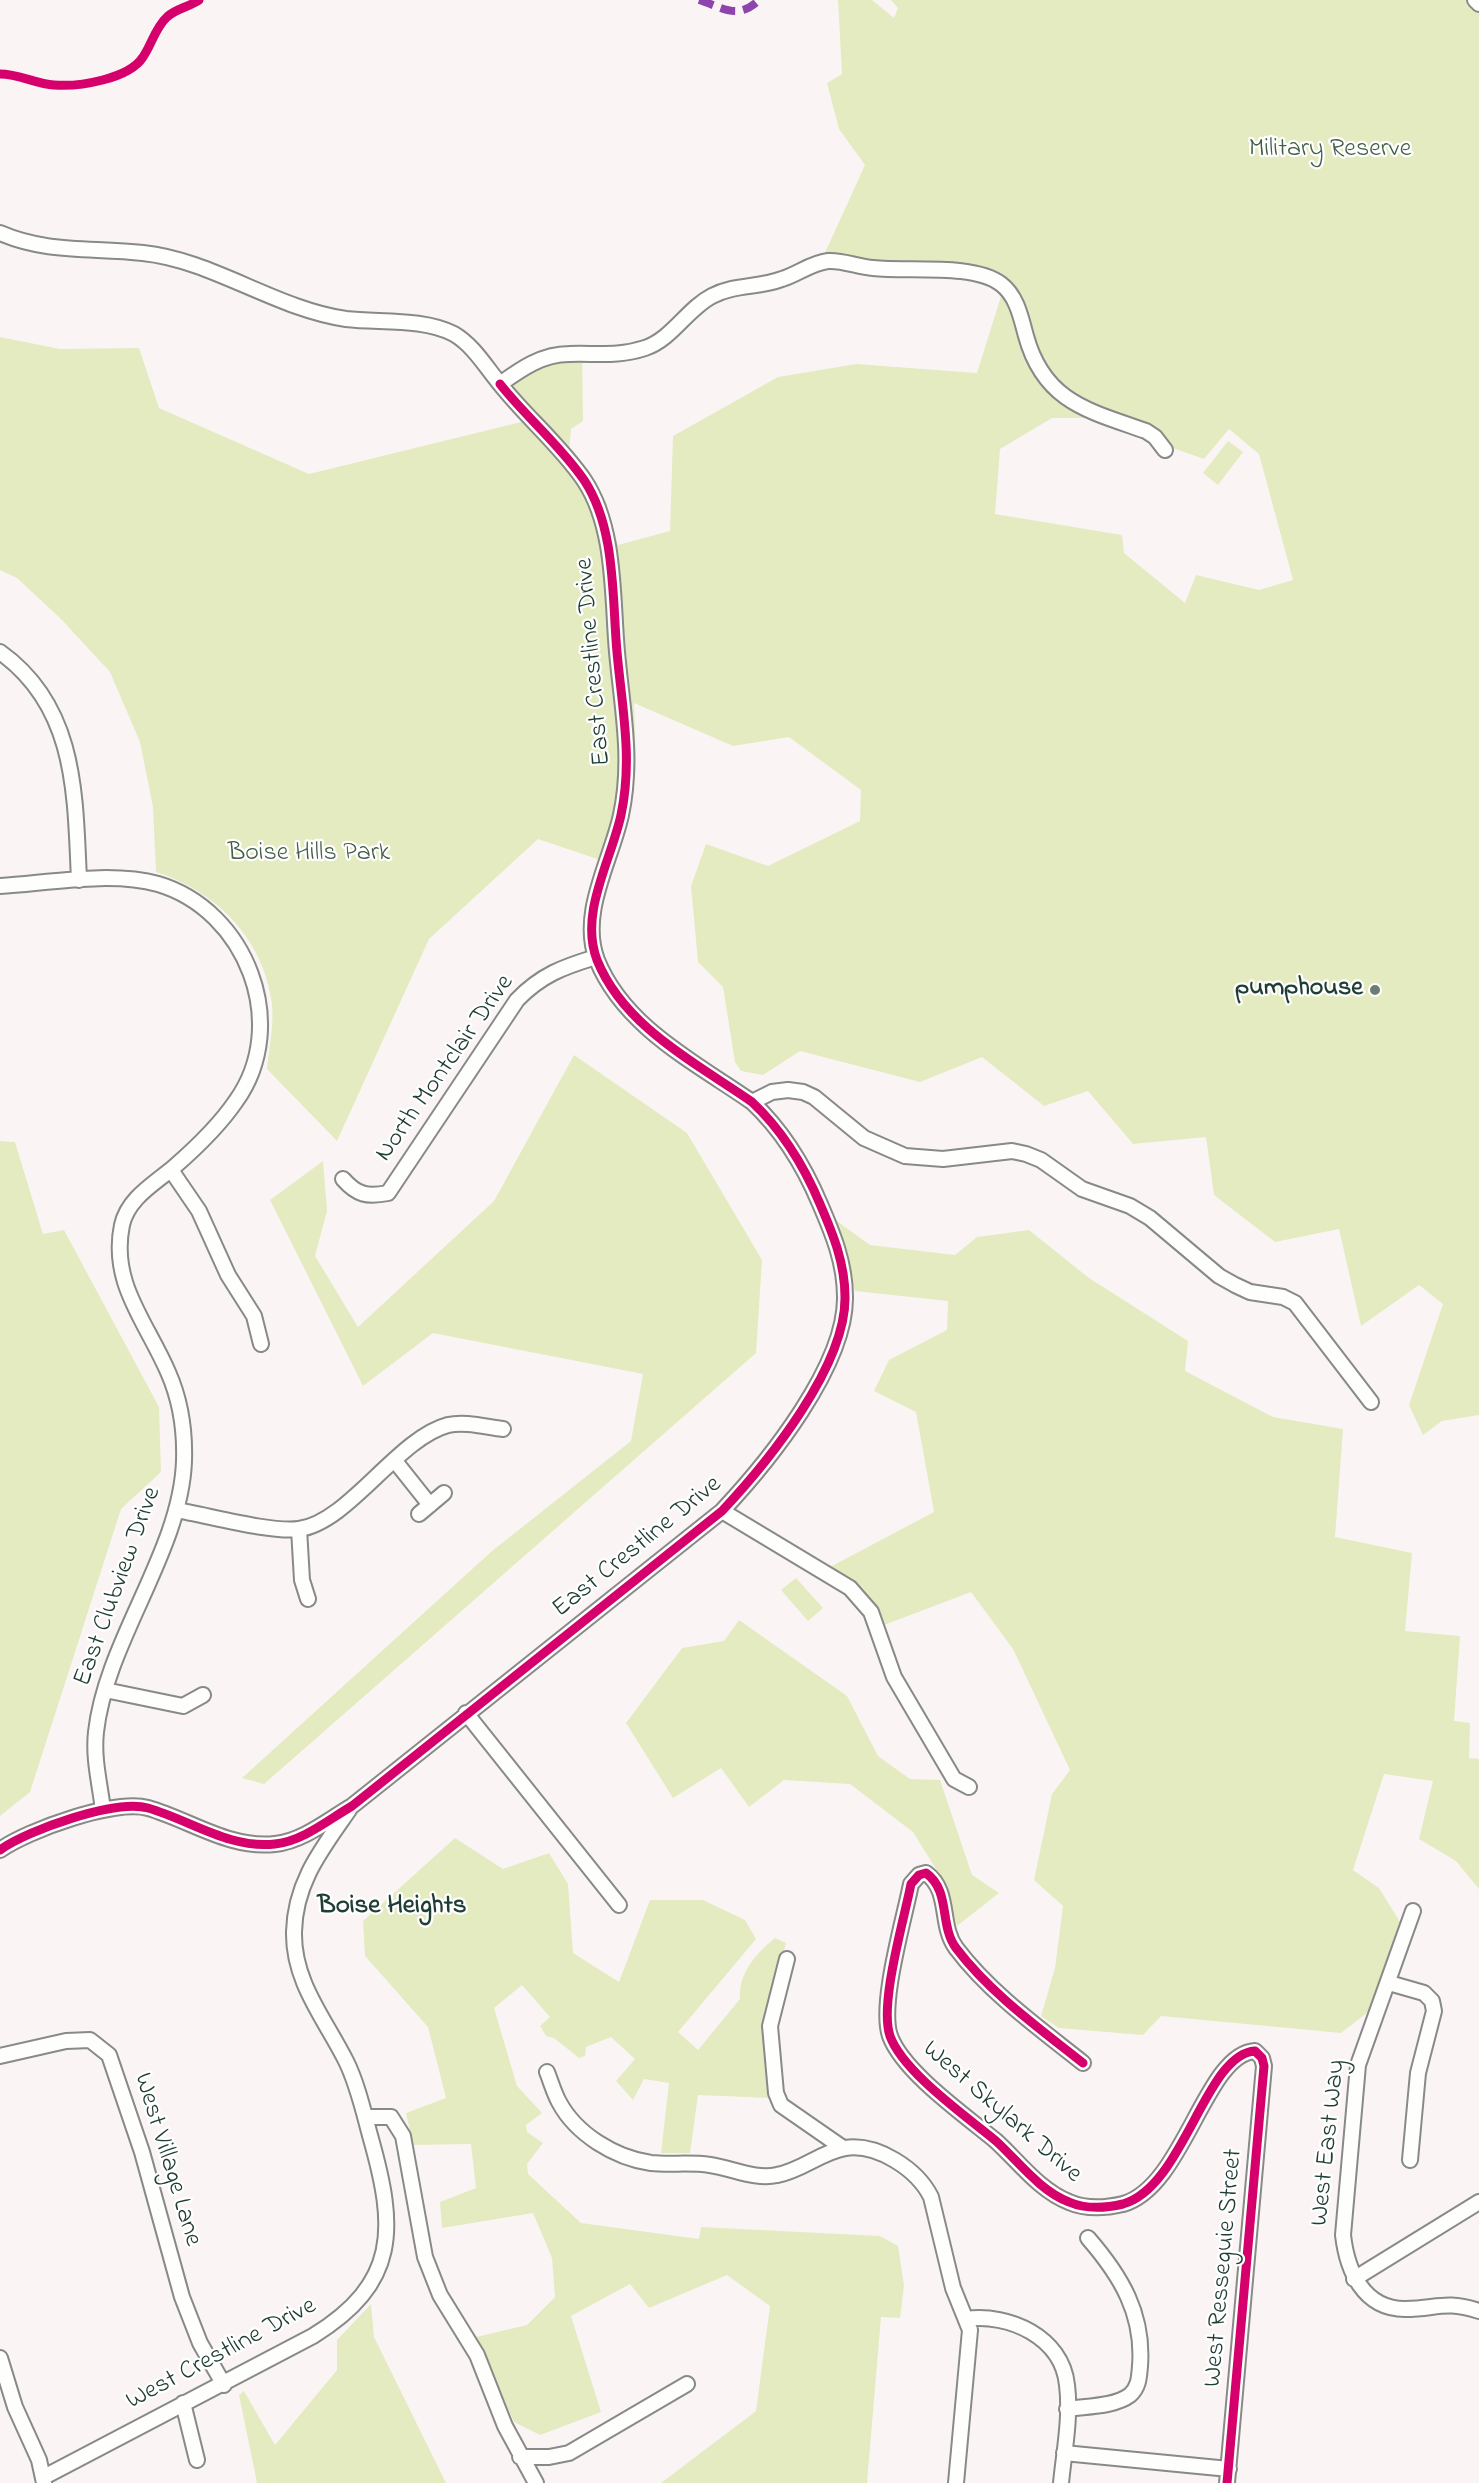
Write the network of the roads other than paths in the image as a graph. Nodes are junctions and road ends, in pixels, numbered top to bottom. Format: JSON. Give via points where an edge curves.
{"nodes":[{"id":1,"x":1475,"y":0,"type":"edge"},
{"id":2,"x":1479,"y":3,"type":"edge"},
{"id":3,"x":0,"y":233,"type":"edge"},
{"id":4,"x":500,"y":384,"type":"junction"},
{"id":5,"x":1165,"y":450,"type":"dead end"},
{"id":6,"x":0,"y":652,"type":"edge"},
{"id":7,"x":80,"y":880,"type":"junction"},
{"id":8,"x":0,"y":886,"type":"edge"},
{"id":9,"x":596,"y":957,"type":"junction"},
{"id":10,"x":752,"y":1102,"type":"junction"},
{"id":11,"x":171,"y":1170,"type":"junction"},
{"id":12,"x":343,"y":1179,"type":"dead end"},
{"id":13,"x":261,"y":1344,"type":"dead end"},
{"id":14,"x":1371,"y":1402,"type":"dead end"},
{"id":15,"x":503,"y":1429,"type":"dead end"},
{"id":16,"x":395,"y":1461,"type":"junction"},
{"id":17,"x":444,"y":1493,"type":"dead end"},
{"id":18,"x":430,"y":1505,"type":"junction"},
{"id":19,"x":176,"y":1510,"type":"junction"},
{"id":20,"x":722,"y":1512,"type":"junction"},
{"id":21,"x":419,"y":1514,"type":"dead end"},
{"id":22,"x":299,"y":1529,"type":"junction"},
{"id":23,"x":308,"y":1599,"type":"dead end"},
{"id":24,"x":105,"y":1690,"type":"junction"},
{"id":25,"x":203,"y":1695,"type":"dead end"},
{"id":26,"x":466,"y":1713,"type":"junction"},
{"id":27,"x":969,"y":1787,"type":"dead end"},
{"id":28,"x":352,"y":1806,"type":"junction"},
{"id":29,"x":103,"y":1810,"type":"junction"},
{"id":30,"x":0,"y":1850,"type":"edge"},
{"id":31,"x":619,"y":1905,"type":"dead end"},
{"id":32,"x":1413,"y":1911,"type":"dead end"},
{"id":33,"x":787,"y":1959,"type":"dead end"},
{"id":34,"x":1389,"y":1983,"type":"junction"},
{"id":35,"x":0,"y":2056,"type":"edge"},
{"id":36,"x":1262,"y":2058,"type":"joint"},
{"id":37,"x":1083,"y":2063,"type":"dead end"},
{"id":38,"x":547,"y":2072,"type":"dead end"},
{"id":39,"x":365,"y":2117,"type":"junction"},
{"id":40,"x":843,"y":2148,"type":"junction"},
{"id":41,"x":1410,"y":2160,"type":"dead end"},
{"id":42,"x":1479,"y":2202,"type":"edge"},
{"id":43,"x":1088,"y":2238,"type":"dead end"},
{"id":44,"x":1354,"y":2279,"type":"junction"},
{"id":45,"x":1479,"y":2311,"type":"edge"},
{"id":46,"x":966,"y":2319,"type":"junction"},
{"id":47,"x":0,"y":2358,"type":"edge"},
{"id":48,"x":687,"y":2384,"type":"dead end"},
{"id":49,"x":224,"y":2385,"type":"junction"},
{"id":50,"x":183,"y":2403,"type":"junction"},
{"id":51,"x":1067,"y":2409,"type":"junction"},
{"id":52,"x":1064,"y":2453,"type":"junction"},
{"id":53,"x":520,"y":2457,"type":"junction"},
{"id":54,"x":197,"y":2460,"type":"dead end"},
{"id":55,"x":1228,"y":2476,"type":"edge"},
{"id":56,"x":44,"y":2480,"type":"edge"},
{"id":57,"x":536,"y":2483,"type":"edge"},
{"id":58,"x":956,"y":2483,"type":"edge"},
{"id":59,"x":1061,"y":2483,"type":"edge"}],
"edges":[{"from":1,"to":2,"type":"street"},
{"from":3,"to":4,"type":"street","name":"East Crestline Drive","via":[[44,246],[144,253],[176,260],[277,300],[328,315],[435,327],[455,335],[471,348]]},
{"from":4,"to":5,"type":"street","via":[[529,364],[549,357],[624,355],[649,347],[711,297],[732,287],[783,279],[816,264],[830,261],[872,268],[977,273],[1003,285],[1013,297],[1029,347],[1050,385],[1080,408],[1155,436]]},
{"from":4,"to":9,"type":"street","name":"East Crestline Drive","via":[[584,480],[596,504],[609,556],[627,750],[621,815],[593,917]]},
{"from":6,"to":7,"type":"street","via":[[35,686],[52,712],[67,748],[73,774]]},
{"from":7,"to":8,"type":"street","name":"East Clubview Drive"},
{"from":7,"to":11,"type":"street","name":"East Clubview Drive","via":[[136,880],[171,889],[213,916],[235,939],[248,964],[260,1021],[249,1075],[239,1098],[221,1122]]},
{"from":9,"to":10,"type":"street","name":"East Crestline Drive","via":[[604,977],[645,1028]]},
{"from":9,"to":12,"type":"street","name":"North Montclair Drive","via":[[534,982],[517,1000],[388,1193],[372,1196],[354,1192]]},
{"from":10,"to":14,"type":"street","via":[[772,1092],[803,1092],[864,1138],[905,1156],[943,1159],[1012,1151],[1041,1160],[1082,1189],[1130,1206],[1150,1218],[1219,1276],[1250,1292],[1295,1303]]},
{"from":10,"to":20,"type":"street","name":"East Crestline Drive","via":[[789,1145],[812,1185],[843,1265],[845,1298],[838,1338],[823,1374],[760,1471]]},
{"from":11,"to":13,"type":"street","via":[[200,1211],[228,1275],[254,1316]]},
{"from":11,"to":19,"type":"street","name":"East Clubview Drive","via":[[133,1202],[123,1220],[118,1260],[125,1287],[168,1372],[178,1402],[184,1463]]},
{"from":15,"to":16,"type":"street","via":[[450,1425],[426,1434]]},
{"from":16,"to":18,"type":"street"},
{"from":16,"to":22,"type":"street","via":[[332,1513]]},
{"from":17,"to":18,"type":"street"},
{"from":18,"to":21,"type":"street"},
{"from":19,"to":22,"type":"street"},
{"from":19,"to":24,"type":"street","name":"East Clubview Drive"},
{"from":20,"to":26,"type":"street","name":"East Crestline Drive"},
{"from":20,"to":27,"type":"street","via":[[850,1588],[871,1612],[894,1677],[954,1779]]},
{"from":22,"to":23,"type":"street","via":[[302,1580]]},
{"from":24,"to":25,"type":"street","via":[[183,1706]]},
{"from":24,"to":29,"type":"street","name":"East Clubview Drive","via":[[96,1731],[96,1765]]},
{"from":26,"to":28,"type":"street","name":"East Crestline Drive"},
{"from":26,"to":31,"type":"street"},
{"from":28,"to":29,"type":"street","via":[[296,1840],[251,1845],[148,1808],[119,1805]]},
{"from":28,"to":39,"type":"street","name":"West Crestline Drive","via":[[309,1868],[300,1890],[294,1934],[300,1976],[348,2064]]},
{"from":29,"to":30,"type":"street","via":[[46,1827]]},
{"from":32,"to":34,"type":"street","name":"West East Way"},
{"from":33,"to":40,"type":"street","via":[[770,2026],[776,2093],[781,2105]]},
{"from":34,"to":41,"type":"street","via":[[1424,1993],[1432,2001],[1434,2011],[1418,2073]]},
{"from":34,"to":44,"type":"street","name":"West East Way","via":[[1358,2065],[1343,2235],[1346,2260]]},
{"from":35,"to":49,"type":"street","name":"West Village Lane","via":[[66,2041],[90,2040],[109,2055],[145,2162],[182,2297],[200,2343]]},
{"from":36,"to":37,"type":"street","name":"West Skylark Drive","via":[[1255,2051],[1234,2059],[1216,2081],[1162,2174],[1139,2197],[1106,2206],[1069,2202],[1052,2192],[933,2090],[891,2037],[888,2004],[912,1884],[919,1875],[926,1873],[940,1890],[955,1947],[1002,1997]]},
{"from":36,"to":55,"type":"street","name":"West Resseguie Street"},
{"from":38,"to":40,"type":"street","via":[[559,2103],[579,2129],[622,2155],[650,2163],[699,2164],[778,2175]]},
{"from":39,"to":49,"type":"street","name":"West Crestline Drive","via":[[388,2212],[382,2256],[373,2279],[340,2320]]},
{"from":39,"to":53,"type":"street","via":[[391,2117],[399,2126],[424,2257],[440,2295],[477,2355]]},
{"from":40,"to":46,"type":"street","via":[[879,2152],[925,2184],[953,2288]]},
{"from":42,"to":44,"type":"street"},
{"from":43,"to":51,"type":"street","via":[[1119,2278],[1132,2303],[1140,2331],[1139,2379],[1137,2387],[1125,2398]]},
{"from":44,"to":45,"type":"street","via":[[1383,2306],[1407,2309],[1456,2304]]},
{"from":46,"to":51,"type":"street","via":[[1006,2320],[1037,2334],[1063,2367]]},
{"from":46,"to":58,"type":"street","via":[[970,2330]]},
{"from":47,"to":56,"type":"street"},
{"from":48,"to":53,"type":"street","via":[[569,2453]]},
{"from":49,"to":50,"type":"street","name":"West Crestline Drive"},
{"from":50,"to":54,"type":"street"},
{"from":50,"to":56,"type":"street","name":"West Crestline Drive"},
{"from":51,"to":52,"type":"street"},
{"from":52,"to":55,"type":"street"},
{"from":52,"to":59,"type":"street"},
{"from":53,"to":57,"type":"street"}]}
